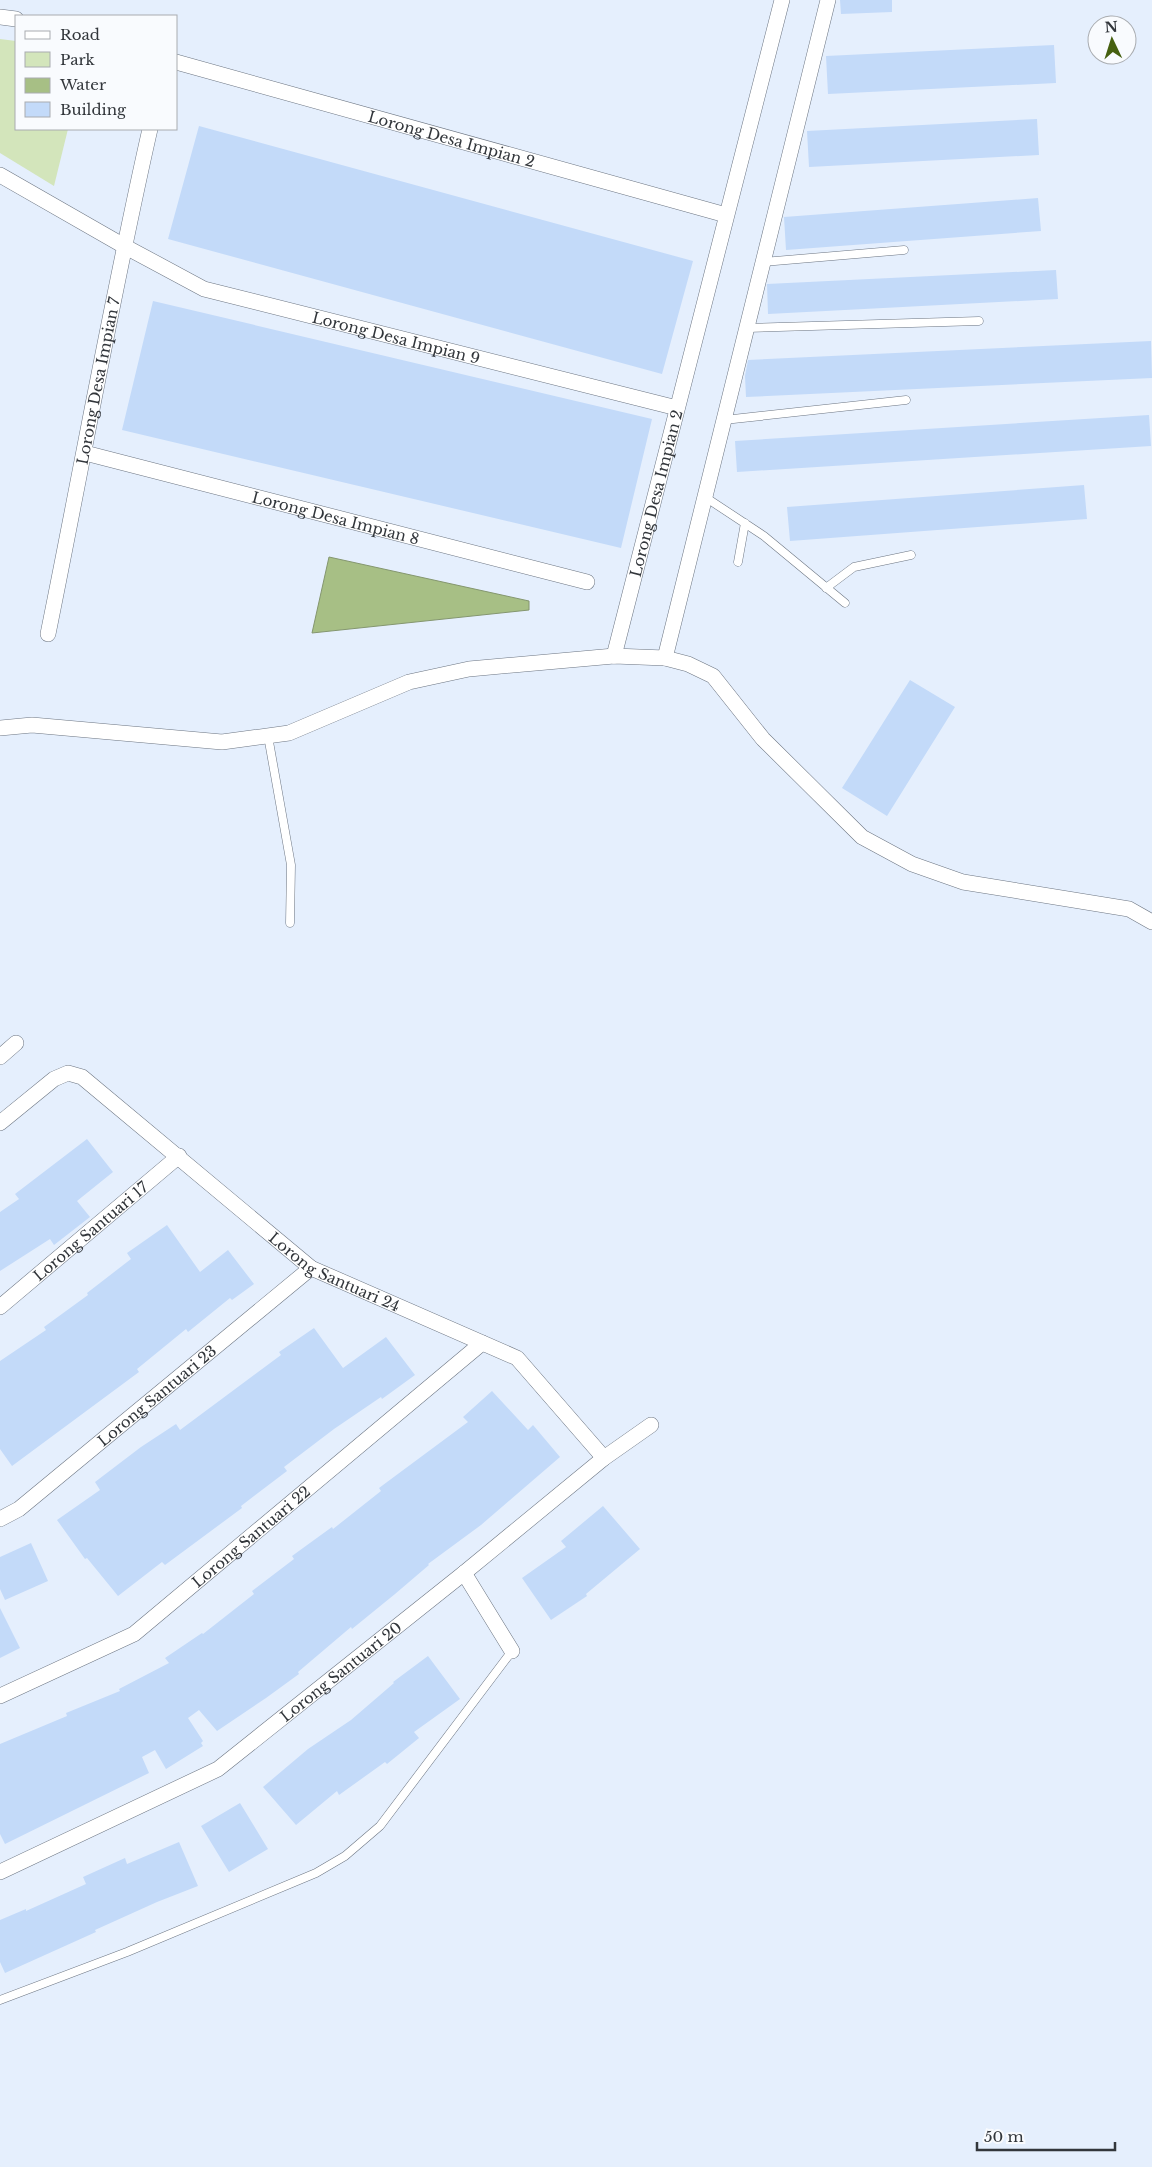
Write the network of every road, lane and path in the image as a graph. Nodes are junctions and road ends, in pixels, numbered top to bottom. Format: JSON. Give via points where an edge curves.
{"nodes":[{"id":1,"x":782,"y":0,"type":"edge"},
{"id":2,"x":828,"y":0,"type":"edge"},
{"id":3,"x":0,"y":17,"type":"edge"},
{"id":4,"x":15,"y":19,"type":"edge"},
{"id":5,"x":178,"y":63,"type":"edge"},
{"id":6,"x":150,"y":130,"type":"edge"},
{"id":7,"x":0,"y":174,"type":"edge"},
{"id":8,"x":726,"y":215,"type":"junction"},
{"id":9,"x":124,"y":246,"type":"junction"},
{"id":10,"x":904,"y":250,"type":"dead end"},
{"id":11,"x":763,"y":262,"type":"junction"},
{"id":12,"x":979,"y":321,"type":"dead end"},
{"id":13,"x":747,"y":328,"type":"junction"},
{"id":14,"x":906,"y":400,"type":"dead end"},
{"id":15,"x":677,"y":408,"type":"junction"},
{"id":16,"x":724,"y":420,"type":"junction"},
{"id":17,"x":85,"y":453,"type":"junction"},
{"id":18,"x":705,"y":497,"type":"junction"},
{"id":19,"x":745,"y":523,"type":"junction"},
{"id":20,"x":911,"y":555,"type":"dead end"},
{"id":21,"x":738,"y":562,"type":"dead end"},
{"id":22,"x":586,"y":582,"type":"dead end"},
{"id":23,"x":826,"y":588,"type":"junction"},
{"id":24,"x":845,"y":603,"type":"dead end"},
{"id":25,"x":48,"y":634,"type":"dead end"},
{"id":26,"x":614,"y":656,"type":"junction"},
{"id":27,"x":665,"y":658,"type":"junction"},
{"id":28,"x":0,"y":728,"type":"edge"},
{"id":29,"x":268,"y":736,"type":"junction"},
{"id":30,"x":1152,"y":922,"type":"edge"},
{"id":31,"x":290,"y":923,"type":"dead end"},
{"id":32,"x":16,"y":1043,"type":"dead end"},
{"id":33,"x":0,"y":1057,"type":"edge"},
{"id":34,"x":0,"y":1123,"type":"edge"},
{"id":35,"x":179,"y":1156,"type":"junction"},
{"id":36,"x":311,"y":1268,"type":"junction"},
{"id":37,"x":0,"y":1307,"type":"edge"},
{"id":38,"x":482,"y":1343,"type":"junction"},
{"id":39,"x":651,"y":1425,"type":"dead end"},
{"id":40,"x":604,"y":1458,"type":"junction"},
{"id":41,"x":0,"y":1518,"type":"edge"},
{"id":42,"x":464,"y":1573,"type":"junction"},
{"id":43,"x":512,"y":1651,"type":"joint"},
{"id":44,"x":0,"y":1696,"type":"edge"},
{"id":45,"x":0,"y":1872,"type":"edge"},
{"id":46,"x":0,"y":2000,"type":"edge"}],
"edges":[{"from":1,"to":8,"type":"street","name":"Lorong Desa Impian 2"},
{"from":2,"to":11,"type":"street"},
{"from":3,"to":4,"type":"street"},
{"from":5,"to":8,"type":"street","name":"Lorong Desa Impian 2"},
{"from":6,"to":9,"type":"street","name":"Lorong Desa Impian 7"},
{"from":7,"to":9,"type":"street","name":"Lorong Desa Impian 9"},
{"from":8,"to":15,"type":"street","name":"Lorong Desa Impian 2"},
{"from":9,"to":15,"type":"street","name":"Lorong Desa Impian 9","via":[[204,289]]},
{"from":9,"to":17,"type":"street","name":"Lorong Desa Impian 7"},
{"from":10,"to":11,"type":"lane"},
{"from":11,"to":13,"type":"street"},
{"from":12,"to":13,"type":"lane"},
{"from":13,"to":16,"type":"street"},
{"from":14,"to":16,"type":"lane"},
{"from":15,"to":26,"type":"street","name":"Lorong Desa Impian 2"},
{"from":16,"to":18,"type":"street"},
{"from":17,"to":22,"type":"street","name":"Lorong Desa Impian 8"},
{"from":17,"to":25,"type":"street","name":"Lorong Desa Impian 7"},
{"from":18,"to":19,"type":"lane"},
{"from":18,"to":27,"type":"street"},
{"from":19,"to":21,"type":"lane"},
{"from":19,"to":23,"type":"lane"},
{"from":20,"to":23,"type":"lane","via":[[854,568]]},
{"from":23,"to":24,"type":"lane"},
{"from":26,"to":27,"type":"street"},
{"from":26,"to":29,"type":"street","via":[[469,669],[426,678],[409,682],[289,733]]},
{"from":27,"to":30,"type":"street","via":[[713,676],[763,739],[862,837],[912,864],[963,882],[1130,909]]},
{"from":28,"to":29,"type":"street","via":[[32,725],[222,742]]},
{"from":29,"to":31,"type":"lane","via":[[291,865]]},
{"from":32,"to":33,"type":"street"},
{"from":34,"to":35,"type":"street","name":"Lorong Santuari 24","via":[[54,1079],[68,1073],[82,1077]]},
{"from":35,"to":36,"type":"street","name":"Lorong Santuari 24"},
{"from":35,"to":37,"type":"street","name":"Lorong Santuari 17"},
{"from":36,"to":38,"type":"street","name":"Lorong Santuari 24"},
{"from":36,"to":41,"type":"street","name":"Lorong Santuari 23","via":[[19,1510]]},
{"from":38,"to":40,"type":"street","name":"Lorong Santuari 24","via":[[517,1358]]},
{"from":38,"to":44,"type":"street","name":"Lorong Santuari 22","via":[[134,1634]]},
{"from":39,"to":40,"type":"street","name":"Lorong Santuari 20"},
{"from":40,"to":42,"type":"street","name":"Lorong Santuari 20"},
{"from":42,"to":43,"type":"street"},
{"from":42,"to":45,"type":"street","name":"Lorong Santuari 20","via":[[218,1769]]},
{"from":43,"to":46,"type":"lane","via":[[380,1826],[346,1856],[316,1873],[127,1952]]}]}
